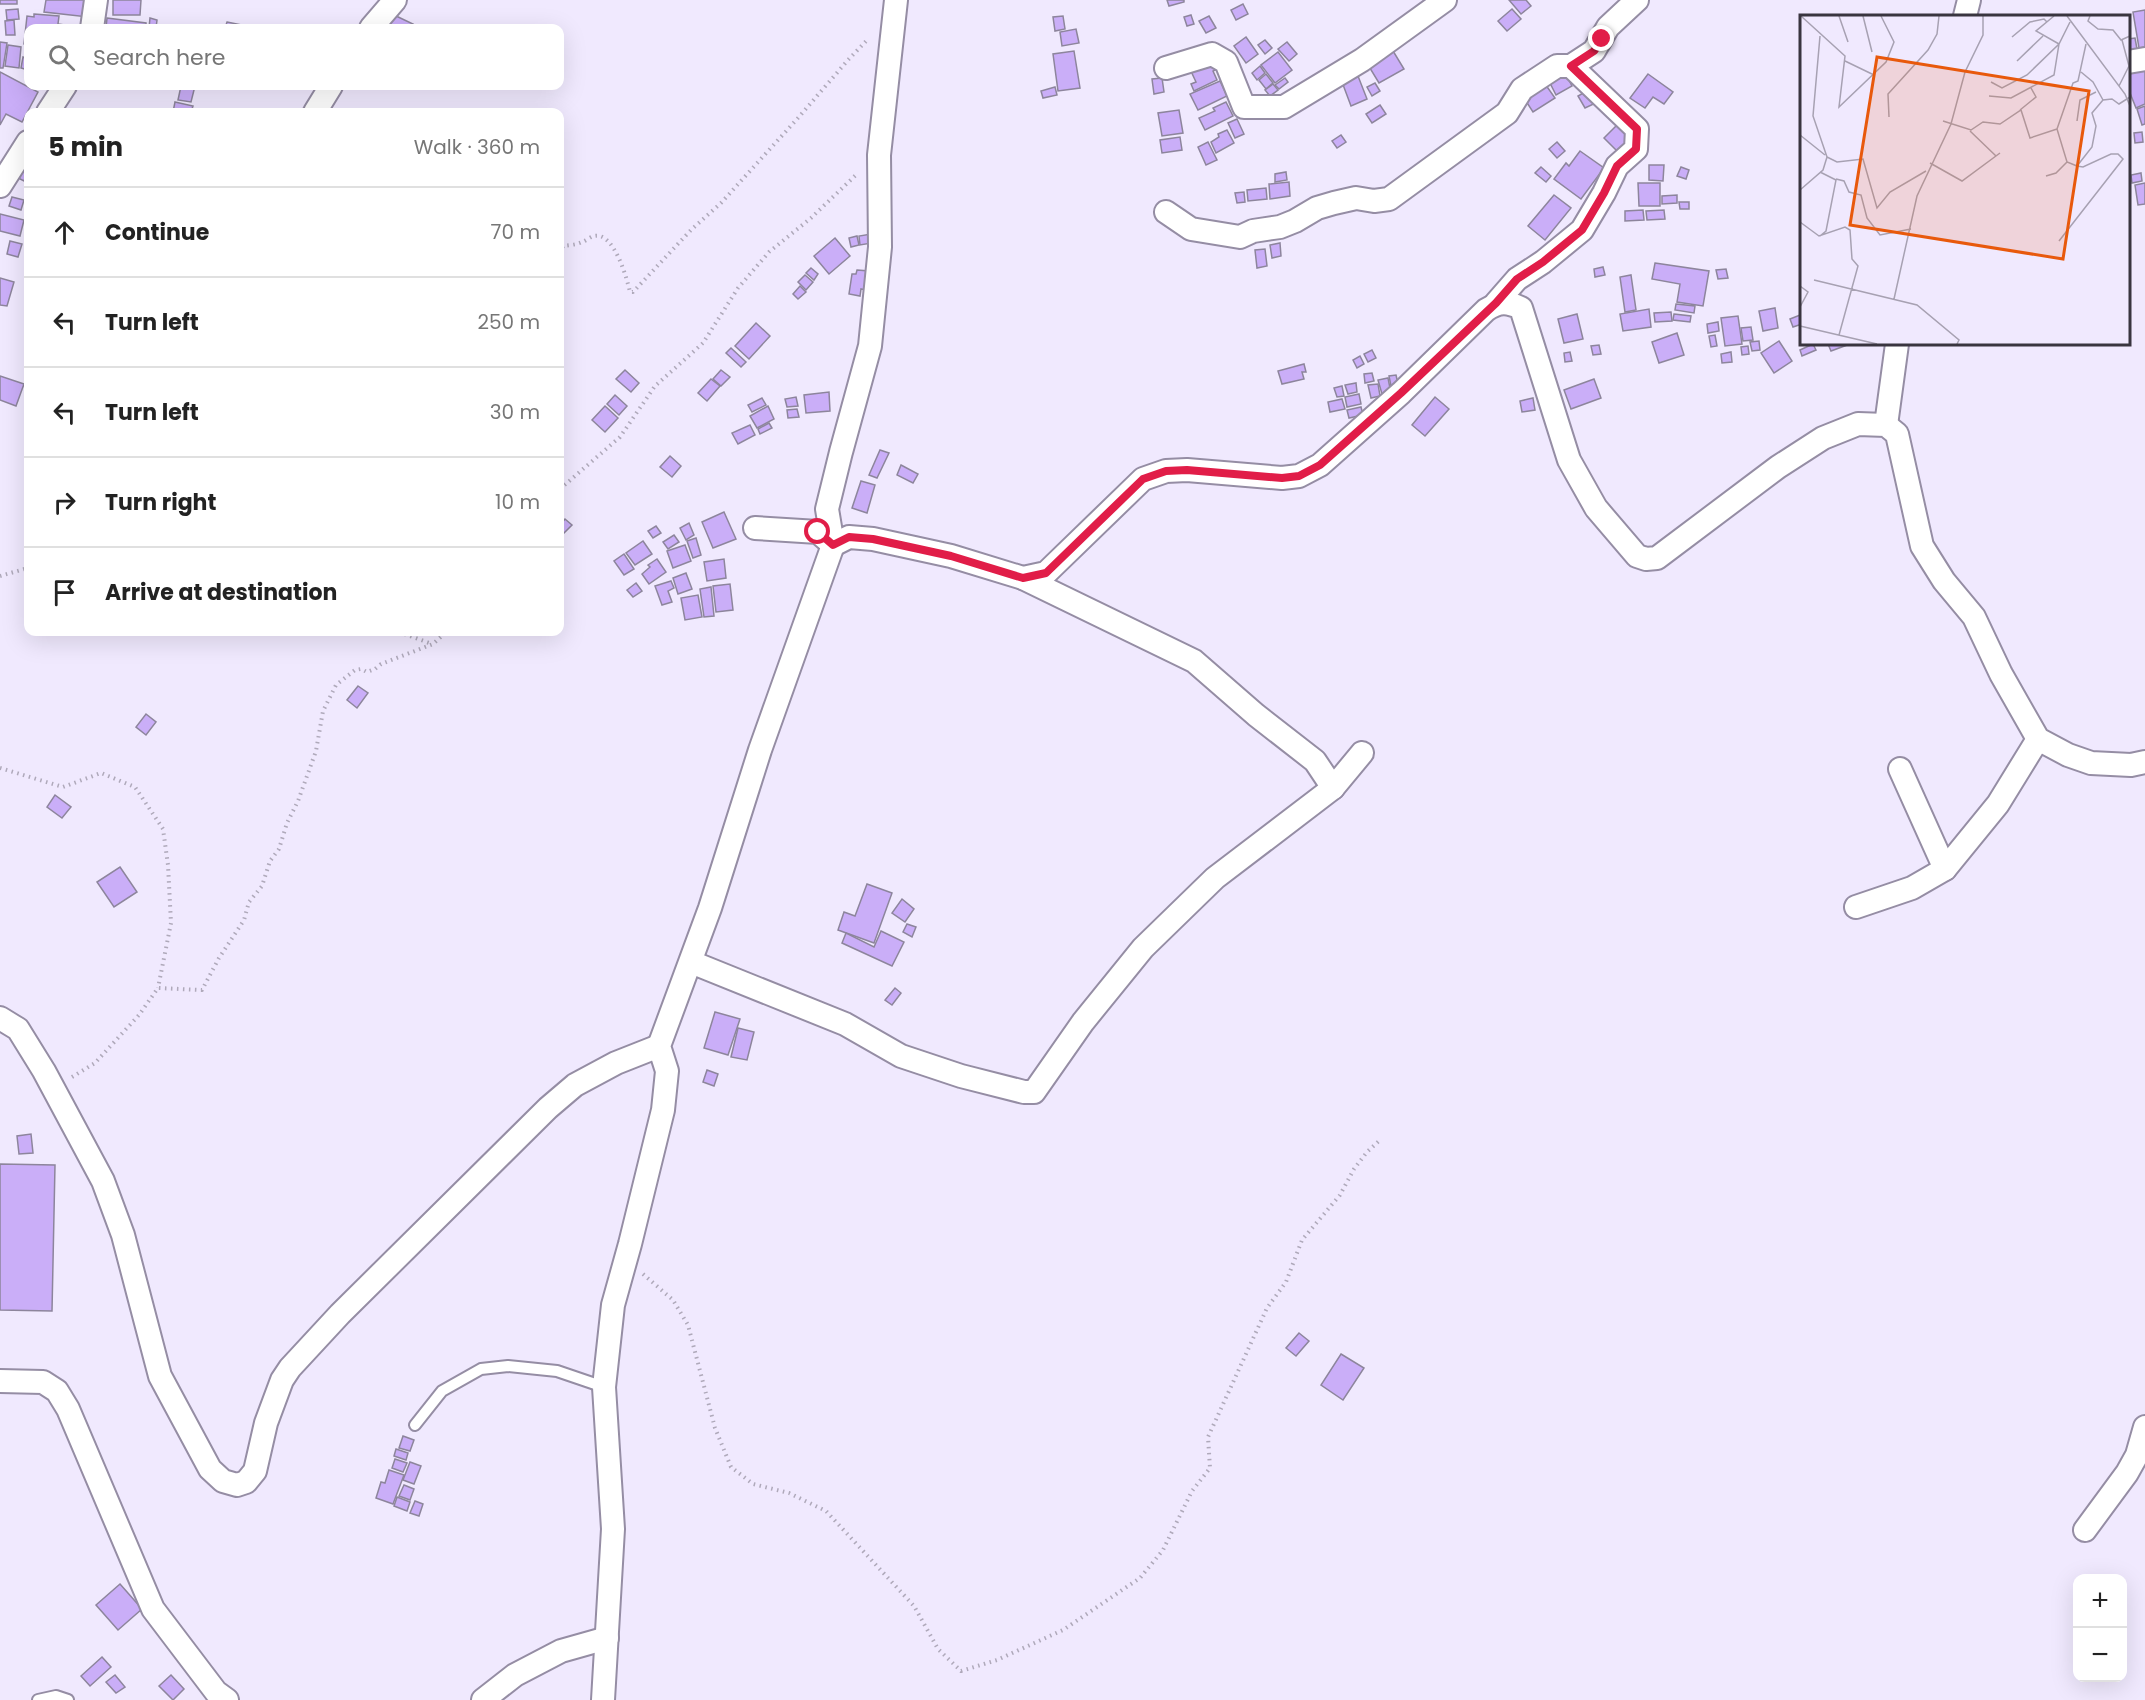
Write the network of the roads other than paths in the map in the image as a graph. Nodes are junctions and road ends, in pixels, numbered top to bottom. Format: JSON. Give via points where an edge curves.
{"nodes":[{"id":1,"x":96,"y":0,"type":"edge"},
{"id":2,"x":395,"y":0,"type":"edge"},
{"id":3,"x":1445,"y":0,"type":"edge"},
{"id":4,"x":1637,"y":0,"type":"edge"},
{"id":5,"x":1969,"y":0,"type":"edge"},
{"id":6,"x":895,"y":7,"type":"edge"},
{"id":7,"x":1965,"y":15,"type":"edge"},
{"id":8,"x":93,"y":24,"type":"edge"},
{"id":9,"x":374,"y":24,"type":"edge"},
{"id":10,"x":2145,"y":59,"type":"edge"},
{"id":11,"x":2130,"y":62,"type":"edge"},
{"id":12,"x":1571,"y":66,"type":"junction"},
{"id":13,"x":1166,"y":68,"type":"dead end"},
{"id":14,"x":62,"y":90,"type":"edge"},
{"id":15,"x":329,"y":90,"type":"edge"},
{"id":16,"x":51,"y":108,"type":"edge"},
{"id":17,"x":317,"y":108,"type":"edge"},
{"id":18,"x":24,"y":148,"type":"edge"},
{"id":19,"x":0,"y":185,"type":"edge"},
{"id":20,"x":1166,"y":212,"type":"dead end"},
{"id":21,"x":1496,"y":303,"type":"junction"},
{"id":22,"x":1897,"y":345,"type":"edge"},
{"id":23,"x":1886,"y":424,"type":"junction"},
{"id":24,"x":755,"y":528,"type":"dead end"},
{"id":25,"x":833,"y":545,"type":"junction"},
{"id":26,"x":1023,"y":578,"type":"junction"},
{"id":27,"x":2038,"y":740,"type":"junction"},
{"id":28,"x":1362,"y":753,"type":"dead end"},
{"id":29,"x":2145,"y":762,"type":"edge"},
{"id":30,"x":1900,"y":769,"type":"dead end"},
{"id":31,"x":1333,"y":788,"type":"junction"},
{"id":32,"x":1945,"y":869,"type":"junction"},
{"id":33,"x":1856,"y":906,"type":"dead end"},
{"id":34,"x":691,"y":962,"type":"junction"},
{"id":35,"x":0,"y":1018,"type":"edge"},
{"id":36,"x":659,"y":1046,"type":"junction"},
{"id":37,"x":0,"y":1381,"type":"edge"},
{"id":38,"x":604,"y":1387,"type":"junction"},
{"id":39,"x":415,"y":1425,"type":"dead end"},
{"id":40,"x":2145,"y":1426,"type":"edge"},
{"id":41,"x":2085,"y":1530,"type":"dead end"},
{"id":42,"x":607,"y":1638,"type":"junction"},
{"id":43,"x":38,"y":1700,"type":"edge"},
{"id":44,"x":68,"y":1700,"type":"edge"},
{"id":45,"x":227,"y":1700,"type":"edge"},
{"id":46,"x":483,"y":1700,"type":"edge"},
{"id":47,"x":603,"y":1700,"type":"edge"}],
"edges":[{"from":1,"to":8,"type":"street"},
{"from":2,"to":9,"type":"street"},
{"from":3,"to":13,"type":"street","via":[[1362,60],[1284,107],[1244,107],[1226,62],[1212,54]]},
{"from":4,"to":12,"type":"street","via":[[1608,27],[1594,51]]},
{"from":5,"to":7,"type":"street"},
{"from":6,"to":25,"type":"street","via":[[879,155],[880,247],[870,346],[827,509]]},
{"from":10,"to":11,"type":"street"},
{"from":12,"to":20,"type":"street","via":[[1557,66],[1522,89],[1507,113],[1389,199],[1356,198],[1334,203],[1295,221],[1240,237],[1191,229]]},
{"from":12,"to":21,"type":"street","via":[[1637,129],[1636,149],[1617,166],[1582,230],[1517,279]]},
{"from":14,"to":16,"type":"street"},
{"from":15,"to":17,"type":"street"},
{"from":18,"to":19,"type":"street"},
{"from":21,"to":23,"type":"street","via":[[1507,302],[1521,308],[1569,460],[1596,508],[1636,556],[1657,558],[1823,438],[1858,424]]},
{"from":21,"to":26,"type":"street","via":[[1320,465],[1299,476],[1282,478],[1187,470],[1166,471],[1143,479],[1046,573]]},
{"from":22,"to":23,"type":"street"},
{"from":23,"to":27,"type":"street","via":[[1897,434],[1922,546],[1974,617]]},
{"from":24,"to":25,"type":"street","via":[[818,532]]},
{"from":25,"to":26,"type":"street","via":[[849,537],[873,539],[951,556]]},
{"from":25,"to":34,"type":"street","via":[[760,750]]},
{"from":26,"to":31,"type":"street","via":[[1194,661],[1315,761]]},
{"from":27,"to":29,"type":"street","via":[[2091,763]]},
{"from":27,"to":32,"type":"street","via":[[1998,804]]},
{"from":28,"to":31,"type":"street"},
{"from":30,"to":32,"type":"street"},
{"from":31,"to":34,"type":"street","via":[[1215,878],[1143,948],[1083,1022],[1034,1092],[961,1076],[901,1056],[845,1024]]},
{"from":32,"to":33,"type":"street","via":[[1912,888]]},
{"from":34,"to":36,"type":"street"},
{"from":35,"to":36,"type":"street","via":[[18,1029],[103,1181],[123,1235],[160,1376],[210,1469],[223,1481],[237,1485],[246,1482],[255,1471],[266,1423],[282,1380],[340,1314],[575,1085]]},
{"from":36,"to":38,"type":"street","via":[[667,1071],[663,1110],[613,1305]]},
{"from":37,"to":45,"type":"street","via":[[43,1382],[57,1391],[153,1609],[216,1692]]},
{"from":38,"to":39,"type":"lane","via":[[557,1371],[508,1366],[481,1369],[442,1391]]},
{"from":38,"to":42,"type":"street","via":[[613,1529]]},
{"from":40,"to":41,"type":"street","via":[[2127,1473]]},
{"from":42,"to":46,"type":"street","via":[[561,1651],[515,1675]]},
{"from":42,"to":47,"type":"street"},
{"from":43,"to":44,"type":"lane","via":[[56,1696]]}]}
